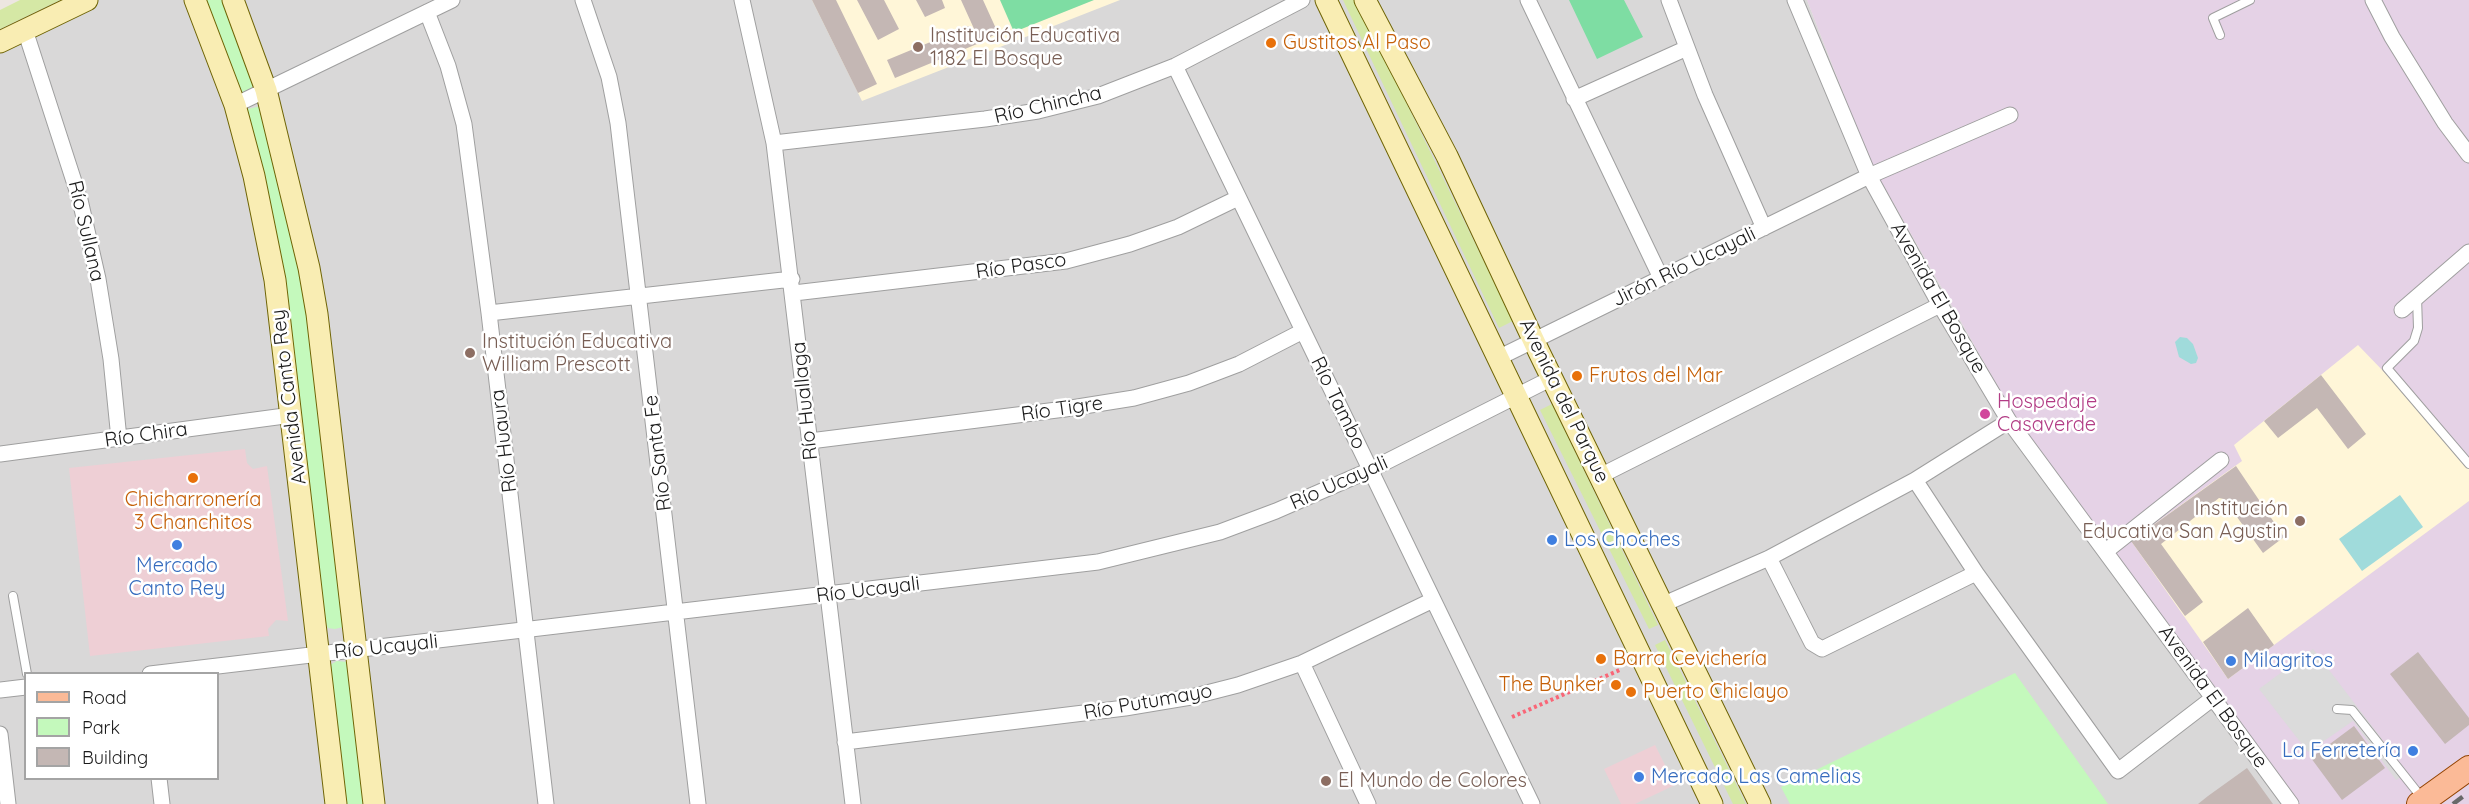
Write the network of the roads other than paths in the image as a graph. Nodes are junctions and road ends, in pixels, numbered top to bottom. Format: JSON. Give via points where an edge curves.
{"nodes":[{"id":1,"x":87,"y":0,"type":"edge"},
{"id":2,"x":195,"y":0,"type":"edge"},
{"id":3,"x":233,"y":0,"type":"edge"},
{"id":4,"x":452,"y":0,"type":"edge"},
{"id":5,"x":583,"y":0,"type":"edge"},
{"id":6,"x":742,"y":0,"type":"edge"},
{"id":7,"x":1302,"y":0,"type":"edge"},
{"id":8,"x":1326,"y":0,"type":"edge"},
{"id":9,"x":1365,"y":0,"type":"edge"},
{"id":10,"x":1528,"y":0,"type":"edge"},
{"id":11,"x":1668,"y":0,"type":"edge"},
{"id":12,"x":1795,"y":0,"type":"edge"},
{"id":13,"x":2250,"y":0,"type":"edge"},
{"id":14,"x":2373,"y":0,"type":"edge"},
{"id":15,"x":427,"y":12,"type":"junction"},
{"id":16,"x":25,"y":30,"type":"junction"},
{"id":17,"x":2220,"y":35,"type":"dead end"},
{"id":18,"x":0,"y":42,"type":"edge"},
{"id":19,"x":1687,"y":48,"type":"junction"},
{"id":20,"x":1174,"y":66,"type":"junction"},
{"id":21,"x":266,"y":90,"type":"junction"},
{"id":22,"x":1575,"y":99,"type":"junction"},
{"id":23,"x":235,"y":105,"type":"junction"},
{"id":24,"x":2010,"y":115,"type":"dead end"},
{"id":25,"x":774,"y":142,"type":"junction"},
{"id":26,"x":2469,"y":155,"type":"edge"},
{"id":27,"x":1869,"y":176,"type":"junction"},
{"id":28,"x":1238,"y":198,"type":"junction"},
{"id":29,"x":1764,"y":228,"type":"junction"},
{"id":30,"x":2469,"y":252,"type":"edge"},
{"id":31,"x":1661,"y":278,"type":"junction"},
{"id":32,"x":793,"y":286,"type":"junction"},
{"id":33,"x":640,"y":296,"type":"junction"},
{"id":34,"x":2417,"y":297,"type":"junction"},
{"id":35,"x":1940,"y":305,"type":"junction"},
{"id":36,"x":2403,"y":310,"type":"dead end"},
{"id":37,"x":489,"y":313,"type":"junction"},
{"id":38,"x":1303,"y":331,"type":"junction"},
{"id":39,"x":1534,"y":341,"type":"junction"},
{"id":40,"x":1498,"y":358,"type":"junction"},
{"id":41,"x":1552,"y":378,"type":"junction"},
{"id":42,"x":1517,"y":396,"type":"junction"},
{"id":43,"x":292,"y":416,"type":"junction"},
{"id":44,"x":2009,"y":421,"type":"junction"},
{"id":45,"x":119,"y":439,"type":"junction"},
{"id":46,"x":810,"y":441,"type":"junction"},
{"id":47,"x":0,"y":454,"type":"edge"},
{"id":48,"x":2221,"y":460,"type":"dead end"},
{"id":49,"x":2469,"y":464,"type":"edge"},
{"id":50,"x":1370,"y":470,"type":"junction"},
{"id":51,"x":1600,"y":476,"type":"junction"},
{"id":52,"x":1916,"y":480,"type":"junction"},
{"id":53,"x":2106,"y":551,"type":"junction"},
{"id":54,"x":1769,"y":558,"type":"junction"},
{"id":55,"x":1976,"y":573,"type":"junction"},
{"id":56,"x":828,"y":594,"type":"junction"},
{"id":57,"x":13,"y":596,"type":"dead end"},
{"id":58,"x":1433,"y":600,"type":"junction"},
{"id":59,"x":1664,"y":604,"type":"junction"},
{"id":60,"x":676,"y":613,"type":"junction"},
{"id":61,"x":526,"y":631,"type":"junction"},
{"id":62,"x":355,"y":651,"type":"junction"},
{"id":63,"x":319,"y":655,"type":"junction"},
{"id":64,"x":1302,"y":663,"type":"junction"},
{"id":65,"x":27,"y":672,"type":"edge"},
{"id":66,"x":168,"y":672,"type":"edge"},
{"id":67,"x":24,"y":687,"type":"edge"},
{"id":68,"x":0,"y":690,"type":"edge"},
{"id":69,"x":2213,"y":698,"type":"junction"},
{"id":70,"x":2337,"y":709,"type":"dead end"},
{"id":71,"x":0,"y":734,"type":"edge"},
{"id":72,"x":845,"y":742,"type":"junction"},
{"id":73,"x":2468,"y":771,"type":"edge"},
{"id":74,"x":159,"y":780,"type":"edge"},
{"id":75,"x":1362,"y":802,"type":"edge"},
{"id":76,"x":2421,"y":802,"type":"edge"},
{"id":77,"x":8,"y":804,"type":"edge"},
{"id":78,"x":162,"y":804,"type":"edge"},
{"id":79,"x":336,"y":804,"type":"edge"},
{"id":80,"x":374,"y":804,"type":"edge"},
{"id":81,"x":546,"y":804,"type":"edge"},
{"id":82,"x":699,"y":804,"type":"edge"},
{"id":83,"x":853,"y":804,"type":"edge"},
{"id":84,"x":1532,"y":804,"type":"edge"},
{"id":85,"x":1712,"y":804,"type":"edge"},
{"id":86,"x":1760,"y":804,"type":"edge"},
{"id":87,"x":2291,"y":804,"type":"edge"}],
"edges":[{"from":1,"to":16,"type":"main road"},
{"from":2,"to":23,"type":"main road","name":"Avenida Canto Rey"},
{"from":3,"to":21,"type":"main road","name":"Avenida Canto Rey"},
{"from":4,"to":15,"type":"street"},
{"from":5,"to":33,"type":"street","name":"Río Santa Fe","via":[[609,77],[618,123]]},
{"from":6,"to":25,"type":"street","name":"Río Huallaga"},
{"from":7,"to":20,"type":"street","name":"Río Chincha"},
{"from":8,"to":40,"type":"main road","name":"Avenida del Parque"},
{"from":9,"to":39,"type":"main road","name":"Avenida del Parque","via":[[1447,156]]},
{"from":10,"to":22,"type":"street"},
{"from":11,"to":19,"type":"street"},
{"from":12,"to":27,"type":"street","name":"Avenida El Bosque"},
{"from":13,"to":17,"type":"lane","via":[[2213,18]]},
{"from":14,"to":26,"type":"street","via":[[2439,113]]},
{"from":15,"to":21,"type":"street"},
{"from":15,"to":37,"type":"street","name":"Río Huaura","via":[[448,66],[464,124]]},
{"from":16,"to":18,"type":"main road"},
{"from":16,"to":45,"type":"street","name":"Río Sullana","via":[[81,200],[111,358]]},
{"from":19,"to":22,"type":"street"},
{"from":19,"to":29,"type":"street"},
{"from":20,"to":25,"type":"street","name":"Río Chincha","via":[[1098,96],[1038,111]]},
{"from":20,"to":28,"type":"street","name":"Río Tambo"},
{"from":21,"to":23,"type":"street"},
{"from":21,"to":62,"type":"main road","name":"Avenida Canto Rey","via":[[301,224],[317,314]]},
{"from":22,"to":31,"type":"street"},
{"from":23,"to":43,"type":"main road","name":"Avenida Canto Rey","via":[[275,280]]},
{"from":24,"to":27,"type":"street","name":"Jirón Río Ucayali"},
{"from":25,"to":32,"type":"street","name":"Río Huallaga"},
{"from":27,"to":29,"type":"street","name":"Jirón Río Ucayali"},
{"from":27,"to":35,"type":"street","name":"Avenida El Bosque"},
{"from":28,"to":32,"type":"street","name":"Río Pasco","via":[[1178,227],[1066,261]]},
{"from":28,"to":38,"type":"street","name":"Río Tambo"},
{"from":29,"to":31,"type":"street","name":"Jirón Río Ucayali"},
{"from":30,"to":34,"type":"street"},
{"from":31,"to":39,"type":"street","name":"Jirón Río Ucayali"},
{"from":32,"to":33,"type":"street","name":"Río Pasco"},
{"from":32,"to":46,"type":"street","name":"Río Huallaga"},
{"from":33,"to":37,"type":"street","name":"Río Pasco"},
{"from":33,"to":60,"type":"street","name":"Río Santa Fe"},
{"from":34,"to":36,"type":"street"},
{"from":34,"to":49,"type":"lane","via":[[2418,328],[2414,341],[2387,368]]},
{"from":35,"to":44,"type":"street","name":"Avenida El Bosque"},
{"from":35,"to":51,"type":"street"},
{"from":37,"to":61,"type":"street","name":"Río Huaura"},
{"from":38,"to":46,"type":"street","name":"Río Tigre","via":[[1239,364],[1134,398]]},
{"from":38,"to":50,"type":"street","name":"Río Tambo"},
{"from":39,"to":40,"type":"street","name":"Jirón Río Ucayali"},
{"from":39,"to":41,"type":"main road","name":"Avenida del Parque"},
{"from":40,"to":42,"type":"main road","name":"Avenida del Parque"},
{"from":41,"to":42,"type":"street","name":"Río Ucayali"},
{"from":41,"to":51,"type":"main road","name":"Avenida del Parque"},
{"from":42,"to":50,"type":"street","name":"Río Ucayali"},
{"from":42,"to":85,"type":"main road","name":"Avenida del Parque"},
{"from":43,"to":45,"type":"street","name":"Río Chira"},
{"from":43,"to":63,"type":"main road","name":"Avenida Canto Rey"},
{"from":44,"to":52,"type":"street"},
{"from":44,"to":53,"type":"street","name":"Avenida El Bosque"},
{"from":45,"to":47,"type":"street","name":"Río Chira"},
{"from":46,"to":56,"type":"street","name":"Río Huallaga"},
{"from":48,"to":53,"type":"street"},
{"from":50,"to":56,"type":"street","name":"Río Ucayali","via":[[1264,516],[1158,549],[1098,562]]},
{"from":50,"to":58,"type":"street","name":"Río Tambo"},
{"from":51,"to":59,"type":"main road","name":"Avenida del Parque"},
{"from":52,"to":54,"type":"street"},
{"from":52,"to":55,"type":"street"},
{"from":53,"to":69,"type":"street","name":"Avenida El Bosque"},
{"from":54,"to":55,"type":"street","via":[[1812,643],[1822,650]]},
{"from":54,"to":59,"type":"street"},
{"from":55,"to":69,"type":"street","via":[[2118,771]]},
{"from":56,"to":60,"type":"street","name":"Río Ucayali"},
{"from":56,"to":72,"type":"street","name":"Río Huallaga"},
{"from":57,"to":65,"type":"lane"},
{"from":58,"to":64,"type":"street","name":"Río Putumayo"},
{"from":58,"to":84,"type":"street","name":"Río Tambo"},
{"from":59,"to":86,"type":"main road","name":"Avenida del Parque"},
{"from":60,"to":61,"type":"street","name":"Río Ucayali"},
{"from":60,"to":82,"type":"street","name":"Río Santa Fe"},
{"from":61,"to":62,"type":"street","name":"Río Ucayali"},
{"from":61,"to":81,"type":"street","name":"Río Huaura"},
{"from":62,"to":63,"type":"street","name":"Río Ucayali"},
{"from":62,"to":80,"type":"main road","name":"Avenida Canto Rey"},
{"from":63,"to":66,"type":"street","name":"Río Ucayali"},
{"from":63,"to":79,"type":"main road","name":"Avenida Canto Rey"},
{"from":64,"to":72,"type":"street","name":"Río Putumayo","via":[[1238,685],[1158,703]]},
{"from":64,"to":75,"type":"street"},
{"from":67,"to":68,"type":"street"},
{"from":69,"to":87,"type":"street","name":"Avenida El Bosque"},
{"from":70,"to":76,"type":"lane","via":[[2352,710]]},
{"from":71,"to":77,"type":"street"},
{"from":72,"to":83,"type":"street","name":"Río Huallaga"},
{"from":73,"to":76,"type":"main road"},
{"from":74,"to":78,"type":"street"}]}
